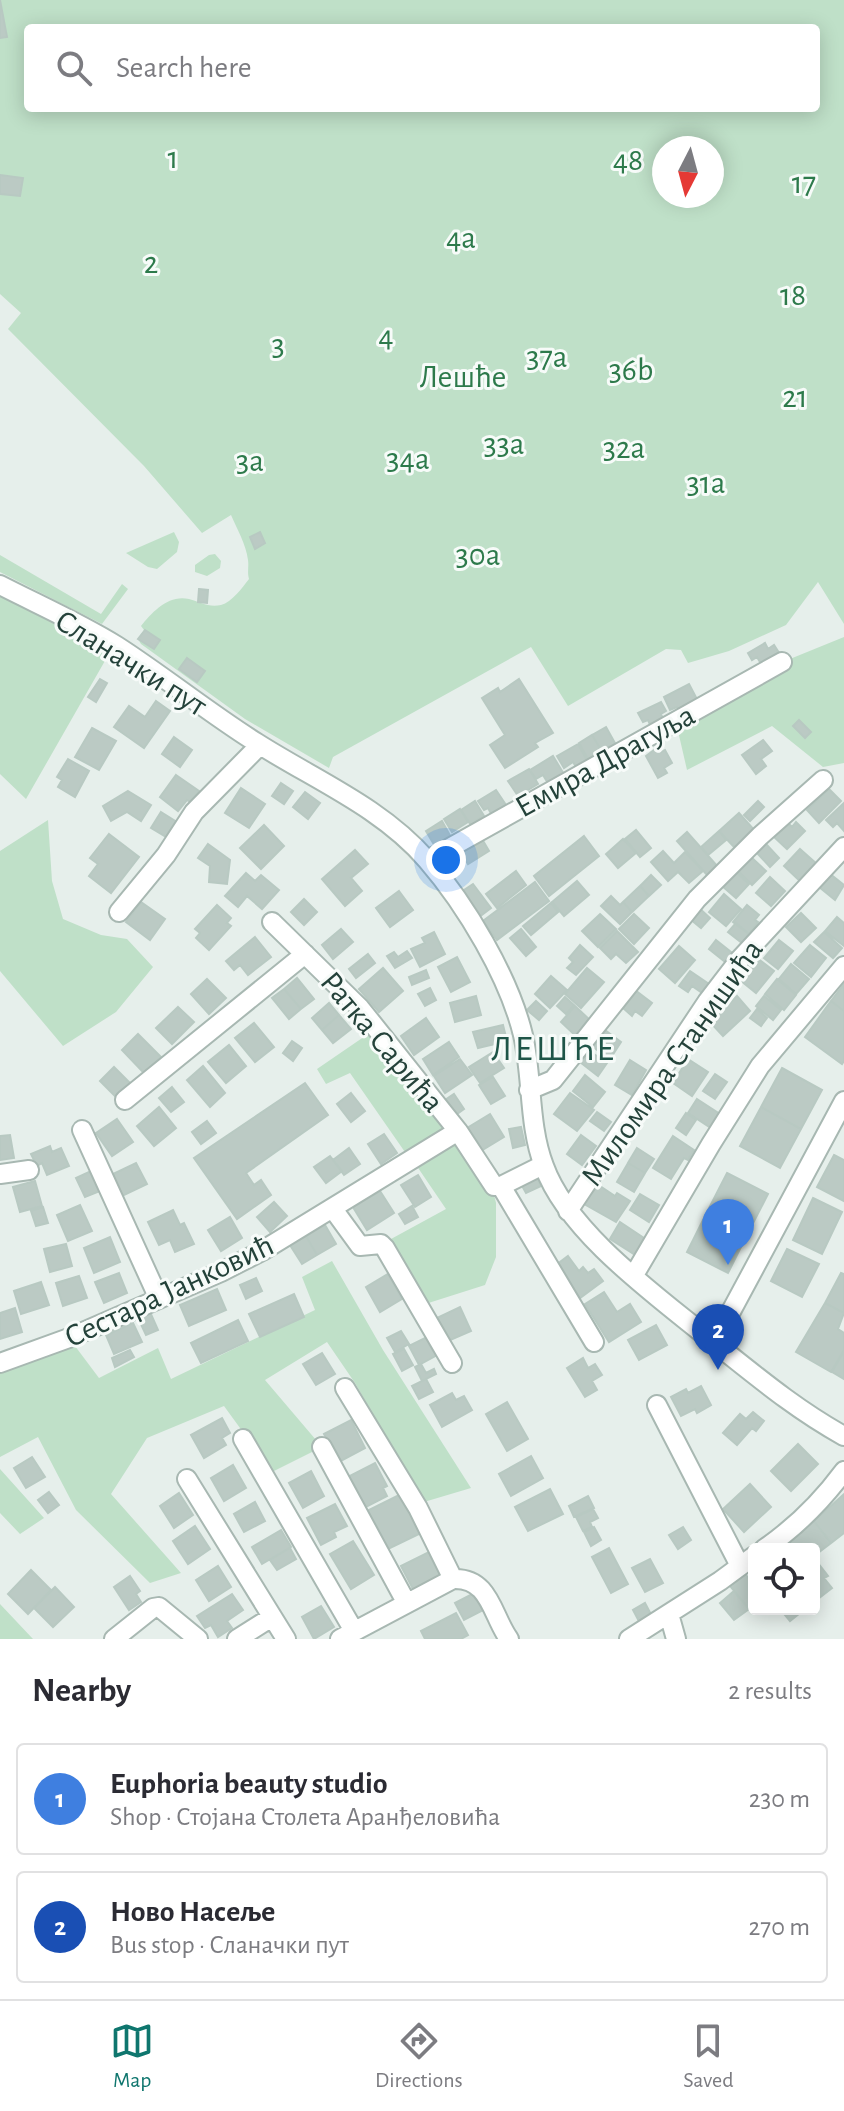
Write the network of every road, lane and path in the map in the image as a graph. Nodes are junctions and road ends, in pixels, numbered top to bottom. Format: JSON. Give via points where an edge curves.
{"nodes":[{"id":1,"x":0,"y":585,"type":"edge"},
{"id":2,"x":782,"y":662,"type":"dead end"},
{"id":3,"x":260,"y":745,"type":"junction"},
{"id":4,"x":823,"y":780,"type":"dead end"},
{"id":5,"x":844,"y":847,"type":"edge"},
{"id":6,"x":428,"y":860,"type":"junction"},
{"id":7,"x":119,"y":912,"type":"dead end"},
{"id":8,"x":272,"y":922,"type":"dead end"},
{"id":9,"x":305,"y":954,"type":"junction"},
{"id":10,"x":844,"y":966,"type":"edge"},
{"id":11,"x":529,"y":1090,"type":"junction"},
{"id":12,"x":125,"y":1100,"type":"dead end"},
{"id":13,"x":844,"y":1101,"type":"edge"},
{"id":14,"x":82,"y":1130,"type":"dead end"},
{"id":15,"x":458,"y":1131,"type":"junction"},
{"id":16,"x":543,"y":1165,"type":"junction"},
{"id":17,"x":29,"y":1170,"type":"dead end"},
{"id":18,"x":0,"y":1174,"type":"edge"},
{"id":19,"x":501,"y":1186,"type":"junction"},
{"id":20,"x":333,"y":1209,"type":"junction"},
{"id":21,"x":568,"y":1211,"type":"junction"},
{"id":22,"x":634,"y":1275,"type":"junction"},
{"id":23,"x":159,"y":1299,"type":"junction"},
{"id":24,"x":594,"y":1342,"type":"dead end"},
{"id":25,"x":714,"y":1343,"type":"junction"},
{"id":26,"x":0,"y":1363,"type":"edge"},
{"id":27,"x":452,"y":1363,"type":"dead end"},
{"id":28,"x":345,"y":1388,"type":"dead end"},
{"id":29,"x":657,"y":1405,"type":"dead end"},
{"id":30,"x":844,"y":1436,"type":"edge"},
{"id":31,"x":243,"y":1439,"type":"dead end"},
{"id":32,"x":322,"y":1447,"type":"dead end"},
{"id":33,"x":844,"y":1471,"type":"edge"},
{"id":34,"x":187,"y":1479,"type":"dead end"},
{"id":35,"x":773,"y":1543,"type":"edge"},
{"id":36,"x":747,"y":1561,"type":"edge"},
{"id":37,"x":453,"y":1579,"type":"junction"},
{"id":38,"x":406,"y":1602,"type":"junction"},
{"id":39,"x":669,"y":1614,"type":"junction"},
{"id":40,"x":272,"y":1617,"type":"junction"},
{"id":41,"x":347,"y":1635,"type":"edge"},
{"id":42,"x":114,"y":1639,"type":"edge"},
{"id":43,"x":198,"y":1639,"type":"edge"},
{"id":44,"x":237,"y":1639,"type":"edge"},
{"id":45,"x":286,"y":1639,"type":"edge"},
{"id":46,"x":509,"y":1639,"type":"edge"},
{"id":47,"x":629,"y":1639,"type":"edge"},
{"id":48,"x":676,"y":1639,"type":"edge"}],
"edges":[{"from":1,"to":3,"type":"street","name":"Сланачки пут","via":[[96,633]]},
{"from":2,"to":6,"type":"street","name":"Емира Драгуља"},
{"from":3,"to":6,"type":"street","name":"Сланачки пут","via":[[373,812]]},
{"from":3,"to":7,"type":"street","via":[[194,812]]},
{"from":4,"to":11,"type":"street","via":[[687,910],[553,1080]]},
{"from":5,"to":21,"type":"street","name":"Миломира Станишића","via":[[707,1002]]},
{"from":6,"to":11,"type":"street","name":"Сланачки пут","via":[[505,985],[524,1038]]},
{"from":8,"to":9,"type":"street","name":"Ратка Сарића"},
{"from":9,"to":12,"type":"street","name":"Ратка Сарића"},
{"from":9,"to":15,"type":"street","name":"Ратка Сарића","via":[[360,1008]]},
{"from":10,"to":22,"type":"street","via":[[760,1066]]},
{"from":11,"to":16,"type":"street","name":"Сланачки пут"},
{"from":13,"to":25,"type":"street"},
{"from":14,"to":23,"type":"street"},
{"from":15,"to":19,"type":"street","name":"Ратка Сарића","via":[[491,1182]]},
{"from":15,"to":20,"type":"street","name":"Сестара Јанковић"},
{"from":16,"to":19,"type":"street"},
{"from":16,"to":21,"type":"street","name":"Сланачки пут"},
{"from":17,"to":18,"type":"street"},
{"from":19,"to":24,"type":"street","name":"Ратка Сарића"},
{"from":20,"to":23,"type":"street","name":"Сестара Јанковић","via":[[262,1251]]},
{"from":20,"to":27,"type":"street","via":[[360,1246],[385,1248]]},
{"from":21,"to":22,"type":"street","name":"Сланачки пут"},
{"from":22,"to":25,"type":"street","name":"Сланачки пут"},
{"from":23,"to":26,"type":"street","name":"Сестара Јанковић"},
{"from":25,"to":30,"type":"street","name":"Сланачки пут","via":[[791,1405]]},
{"from":28,"to":37,"type":"street","via":[[418,1508]]},
{"from":29,"to":36,"type":"street"},
{"from":31,"to":41,"type":"street"},
{"from":32,"to":38,"type":"street"},
{"from":33,"to":35,"type":"street","via":[[811,1511]]},
{"from":34,"to":40,"type":"street"},
{"from":36,"to":39,"type":"street"},
{"from":37,"to":38,"type":"street"},
{"from":37,"to":46,"type":"street","via":[[481,1587]]},
{"from":38,"to":41,"type":"street"},
{"from":39,"to":47,"type":"street"},
{"from":39,"to":48,"type":"street"},
{"from":40,"to":44,"type":"street"},
{"from":40,"to":45,"type":"street"},
{"from":42,"to":43,"type":"street","via":[[159,1607]]}]}
